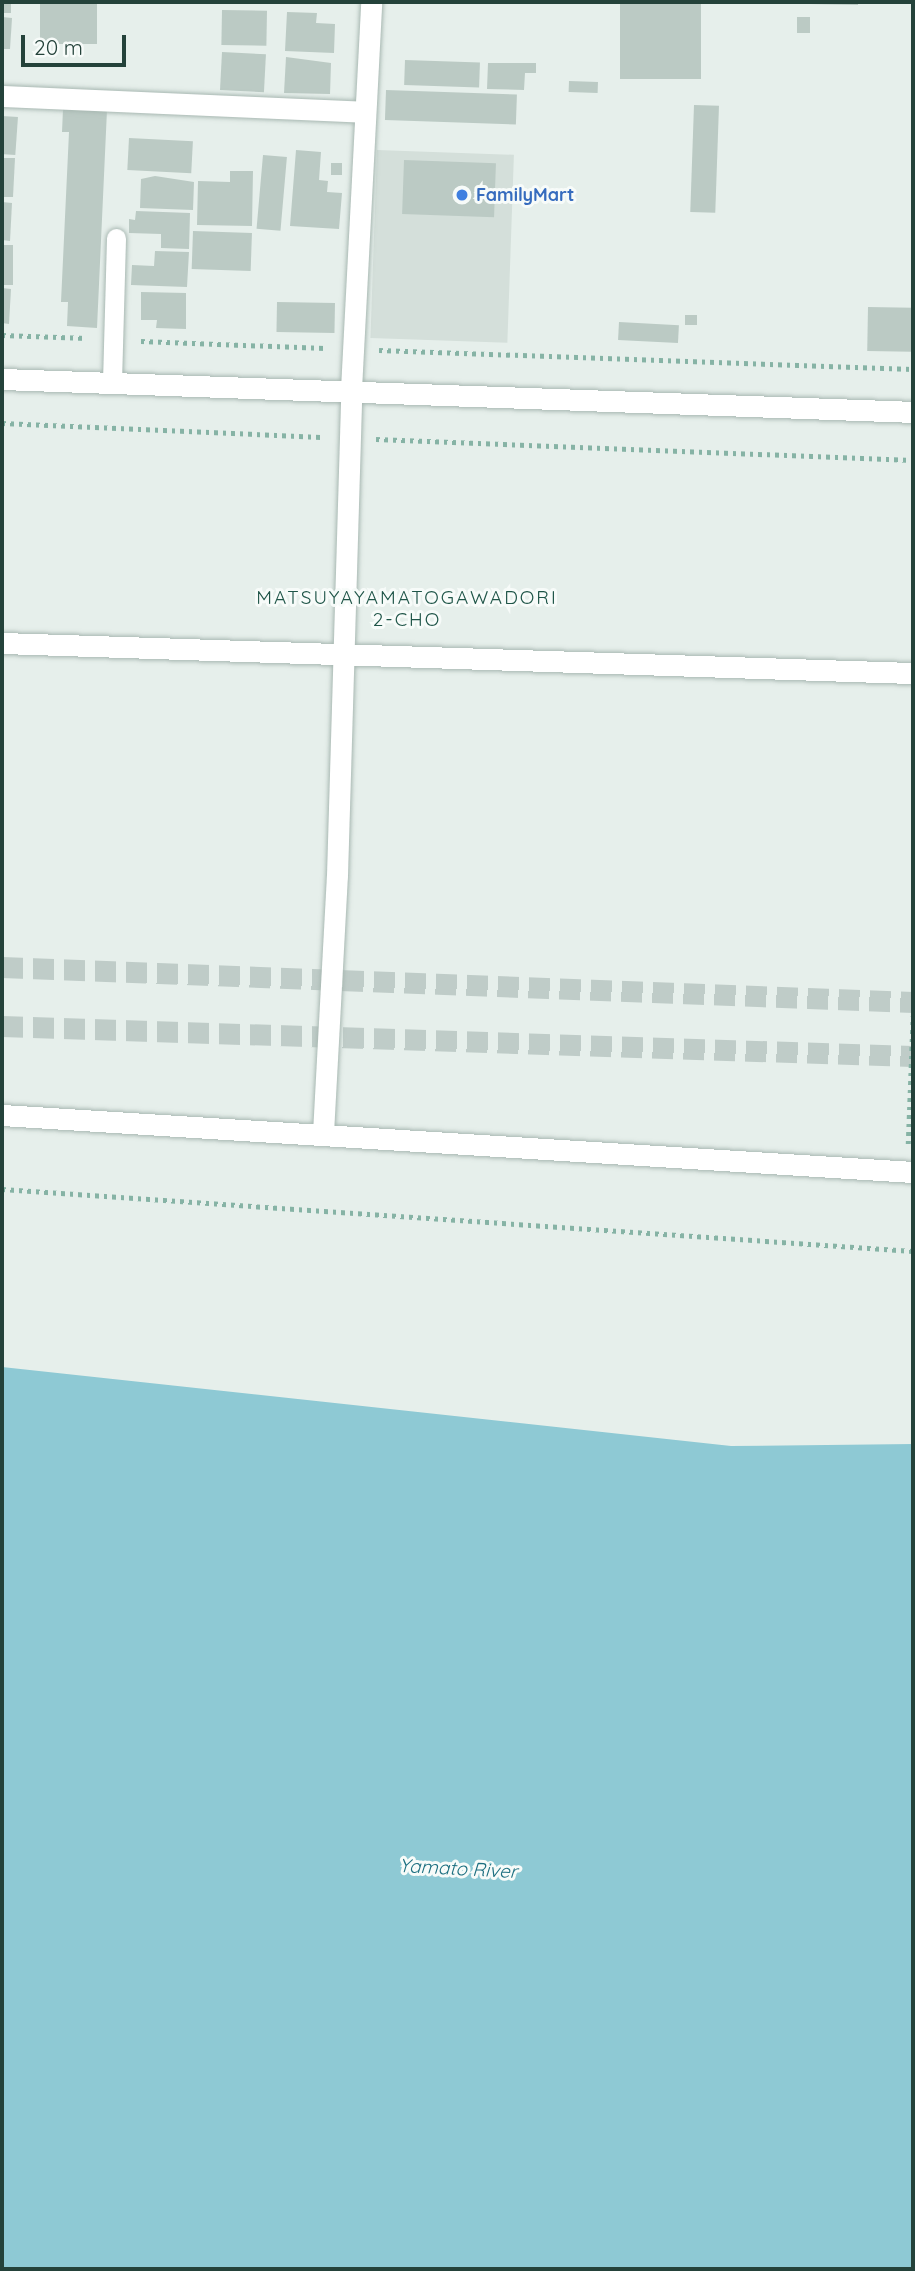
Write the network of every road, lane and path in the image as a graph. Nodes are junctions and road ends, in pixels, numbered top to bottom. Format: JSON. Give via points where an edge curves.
{"nodes":[{"id":1,"x":371,"y":2,"type":"edge"},
{"id":2,"x":2,"y":96,"type":"edge"},
{"id":3,"x":365,"y":112,"type":"junction"},
{"id":4,"x":116,"y":238,"type":"dead end"},
{"id":5,"x":2,"y":335,"type":"edge"},
{"id":6,"x":114,"y":340,"type":"junction"},
{"id":7,"x":353,"y":349,"type":"junction"},
{"id":8,"x":913,"y":369,"type":"edge"},
{"id":9,"x":2,"y":379,"type":"edge"},
{"id":10,"x":112,"y":382,"type":"junction"},
{"id":11,"x":351,"y":389,"type":"junction"},
{"id":12,"x":913,"y":412,"type":"edge"},
{"id":13,"x":2,"y":423,"type":"edge"},
{"id":14,"x":349,"y":438,"type":"junction"},
{"id":15,"x":913,"y":460,"type":"edge"},
{"id":16,"x":2,"y":643,"type":"edge"},
{"id":17,"x":343,"y":654,"type":"junction"},
{"id":18,"x":913,"y":673,"type":"edge"},
{"id":19,"x":913,"y":1016,"type":"edge"},
{"id":20,"x":2,"y":1115,"type":"edge"},
{"id":21,"x":323,"y":1133,"type":"junction"},
{"id":22,"x":911,"y":1164,"type":"edge"},
{"id":23,"x":2,"y":1189,"type":"edge"},
{"id":24,"x":913,"y":1251,"type":"edge"}],
"edges":[{"from":1,"to":3,"type":"street"},
{"from":2,"to":3,"type":"street"},
{"from":3,"to":7,"type":"street"},
{"from":4,"to":6,"type":"lane"},
{"from":5,"to":6,"type":"path"},
{"from":6,"to":7,"type":"path"},
{"from":6,"to":10,"type":"lane"},
{"from":7,"to":8,"type":"path"},
{"from":7,"to":11,"type":"street"},
{"from":9,"to":10,"type":"street"},
{"from":10,"to":11,"type":"street"},
{"from":11,"to":12,"type":"street"},
{"from":11,"to":14,"type":"street"},
{"from":13,"to":14,"type":"path"},
{"from":14,"to":15,"type":"path"},
{"from":14,"to":17,"type":"street"},
{"from":16,"to":17,"type":"street"},
{"from":17,"to":18,"type":"street"},
{"from":17,"to":21,"type":"street"},
{"from":19,"to":22,"type":"path"},
{"from":20,"to":21,"type":"street"},
{"from":21,"to":22,"type":"street"},
{"from":23,"to":24,"type":"path"}]}
